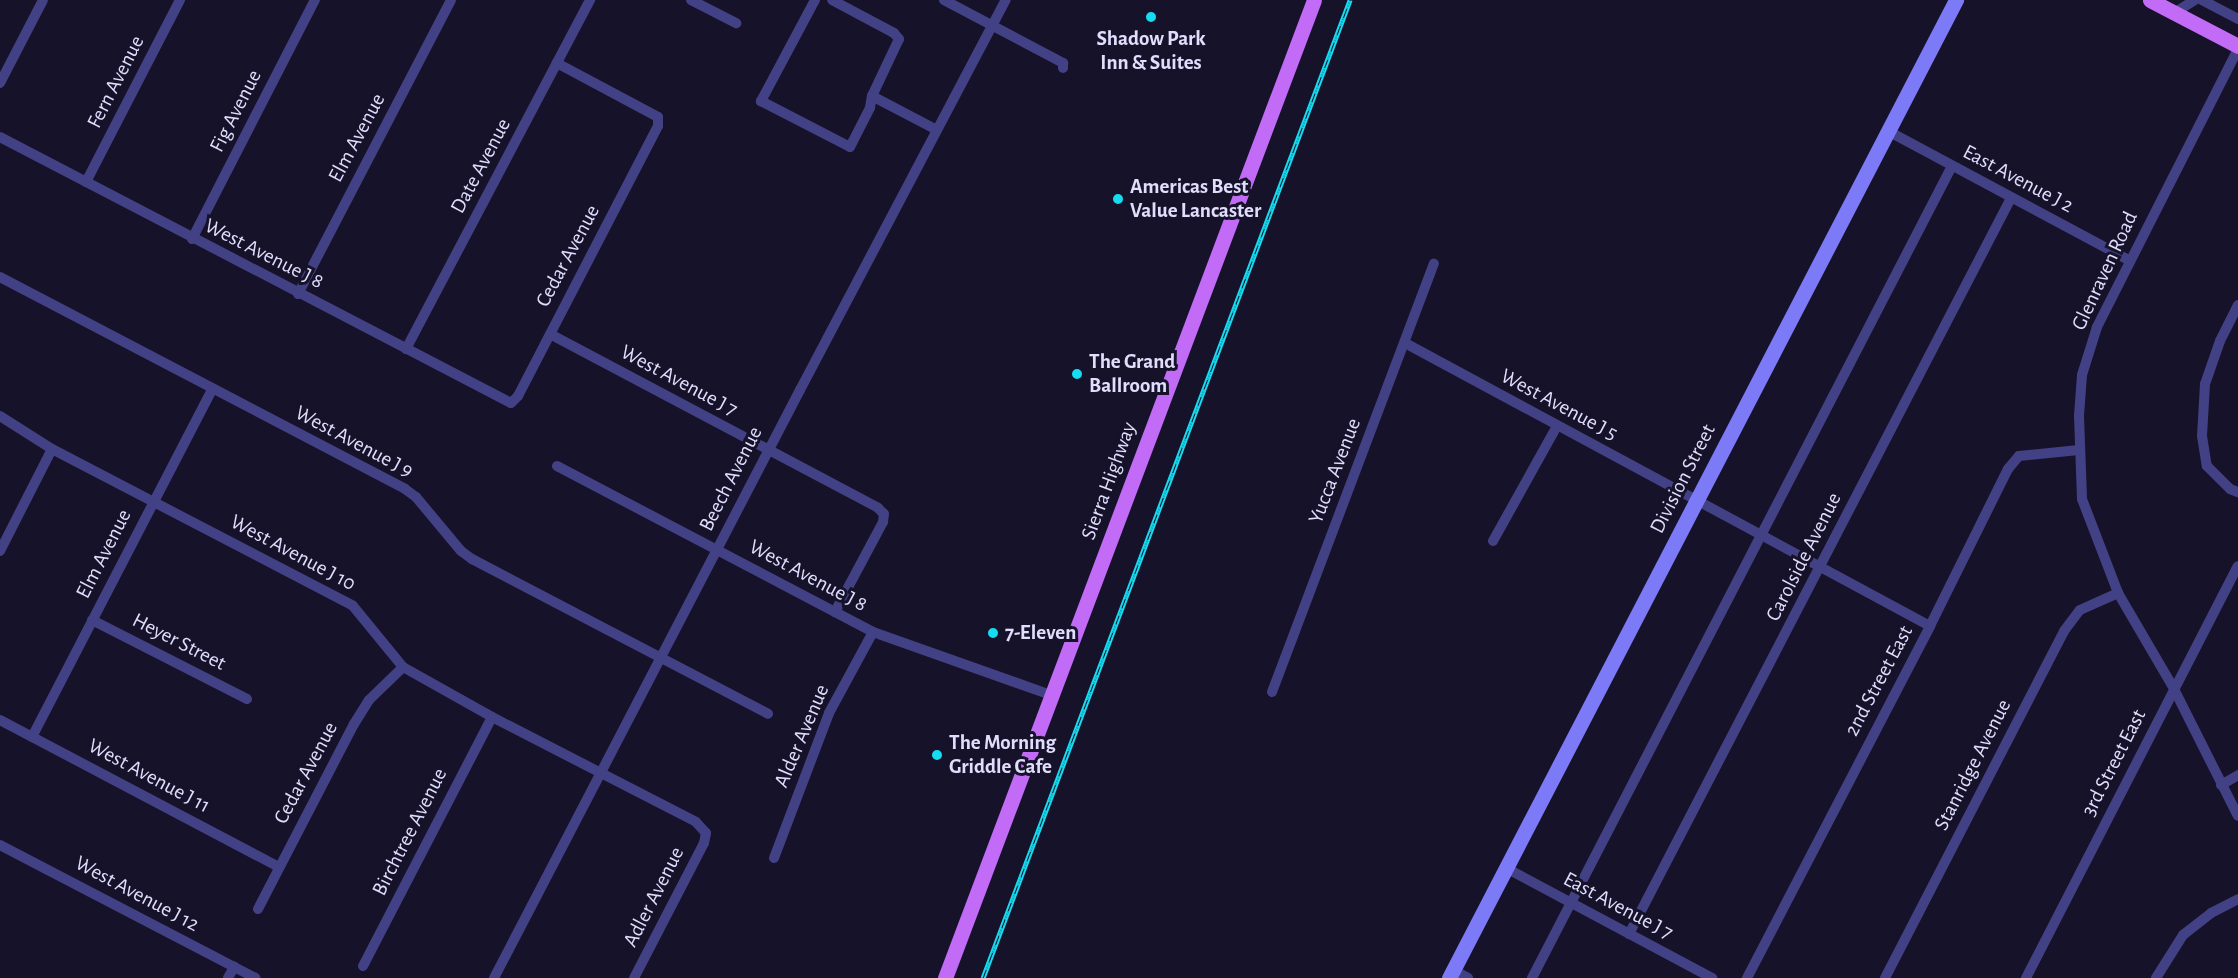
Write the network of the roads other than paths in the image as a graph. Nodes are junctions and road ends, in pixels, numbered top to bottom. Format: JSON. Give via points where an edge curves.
{"nodes":[{"id":1,"x":43,"y":0,"type":"edge"},
{"id":2,"x":180,"y":0,"type":"edge"},
{"id":3,"x":315,"y":0,"type":"edge"},
{"id":4,"x":451,"y":0,"type":"edge"},
{"id":5,"x":590,"y":0,"type":"edge"},
{"id":6,"x":691,"y":0,"type":"edge"},
{"id":7,"x":815,"y":0,"type":"edge"},
{"id":8,"x":832,"y":0,"type":"edge"},
{"id":9,"x":944,"y":0,"type":"edge"},
{"id":10,"x":1006,"y":0,"type":"edge"},
{"id":11,"x":1314,"y":0,"type":"edge"},
{"id":12,"x":1956,"y":0,"type":"edge"},
{"id":13,"x":2150,"y":0,"type":"edge"},
{"id":14,"x":2195,"y":0,"type":"edge"},
{"id":15,"x":2202,"y":0,"type":"edge"},
{"id":16,"x":2174,"y":13,"type":"junction"},
{"id":17,"x":2238,"y":19,"type":"edge"},
{"id":18,"x":736,"y":23,"type":"dead end"},
{"id":19,"x":993,"y":26,"type":"junction"},
{"id":20,"x":2238,"y":48,"type":"edge"},
{"id":21,"x":557,"y":63,"type":"junction"},
{"id":22,"x":1063,"y":68,"type":"dead end"},
{"id":23,"x":2233,"y":71,"type":"edge"},
{"id":24,"x":0,"y":83,"type":"edge"},
{"id":25,"x":872,"y":96,"type":"junction"},
{"id":26,"x":937,"y":130,"type":"junction"},
{"id":27,"x":1888,"y":131,"type":"junction"},
{"id":28,"x":0,"y":137,"type":"edge"},
{"id":29,"x":1952,"y":166,"type":"junction"},
{"id":30,"x":86,"y":182,"type":"junction"},
{"id":31,"x":2011,"y":198,"type":"junction"},
{"id":32,"x":192,"y":239,"type":"junction"},
{"id":33,"x":2129,"y":261,"type":"junction"},
{"id":34,"x":1434,"y":264,"type":"dead end"},
{"id":35,"x":0,"y":277,"type":"edge"},
{"id":36,"x":298,"y":294,"type":"junction"},
{"id":37,"x":2238,"y":305,"type":"edge"},
{"id":38,"x":550,"y":334,"type":"junction"},
{"id":39,"x":1405,"y":343,"type":"junction"},
{"id":40,"x":406,"y":349,"type":"junction"},
{"id":41,"x":212,"y":390,"type":"junction"},
{"id":42,"x":511,"y":403,"type":"joint"},
{"id":43,"x":0,"y":416,"type":"edge"},
{"id":44,"x":1557,"y":426,"type":"junction"},
{"id":45,"x":52,"y":449,"type":"junction"},
{"id":46,"x":2079,"y":450,"type":"junction"},
{"id":47,"x":768,"y":451,"type":"junction"},
{"id":48,"x":557,"y":466,"type":"dead end"},
{"id":49,"x":2238,"y":492,"type":"edge"},
{"id":50,"x":1696,"y":499,"type":"junction"},
{"id":51,"x":153,"y":502,"type":"junction"},
{"id":52,"x":1762,"y":535,"type":"junction"},
{"id":53,"x":1493,"y":541,"type":"dead end"},
{"id":54,"x":717,"y":550,"type":"junction"},
{"id":55,"x":0,"y":551,"type":"edge"},
{"id":56,"x":1821,"y":566,"type":"junction"},
{"id":57,"x":2238,"y":566,"type":"edge"},
{"id":58,"x":2118,"y":593,"type":"junction"},
{"id":59,"x":835,"y":612,"type":"junction"},
{"id":60,"x":92,"y":620,"type":"junction"},
{"id":61,"x":1930,"y":626,"type":"junction"},
{"id":62,"x":873,"y":632,"type":"junction"},
{"id":63,"x":660,"y":659,"type":"junction"},
{"id":64,"x":403,"y":667,"type":"junction"},
{"id":65,"x":2174,"y":689,"type":"junction"},
{"id":66,"x":1272,"y":692,"type":"dead end"},
{"id":67,"x":1052,"y":695,"type":"junction"},
{"id":68,"x":247,"y":699,"type":"dead end"},
{"id":69,"x":768,"y":714,"type":"dead end"},
{"id":70,"x":492,"y":717,"type":"junction"},
{"id":71,"x":0,"y":720,"type":"edge"},
{"id":72,"x":32,"y":737,"type":"junction"},
{"id":73,"x":601,"y":773,"type":"junction"},
{"id":74,"x":2238,"y":775,"type":"edge"},
{"id":75,"x":2221,"y":785,"type":"junction"},
{"id":76,"x":2238,"y":816,"type":"edge"},
{"id":77,"x":706,"y":833,"type":"joint"},
{"id":78,"x":0,"y":845,"type":"edge"},
{"id":79,"x":774,"y":858,"type":"dead end"},
{"id":80,"x":279,"y":867,"type":"junction"},
{"id":81,"x":1506,"y":868,"type":"junction"},
{"id":82,"x":2238,"y":899,"type":"edge"},
{"id":83,"x":1571,"y":903,"type":"junction"},
{"id":84,"x":258,"y":909,"type":"dead end"},
{"id":85,"x":1629,"y":934,"type":"junction"},
{"id":86,"x":363,"y":966,"type":"dead end"},
{"id":87,"x":234,"y":967,"type":"junction"},
{"id":88,"x":1451,"y":974,"type":"edge"},
{"id":89,"x":228,"y":978,"type":"edge"},
{"id":90,"x":256,"y":978,"type":"edge"},
{"id":91,"x":494,"y":978,"type":"edge"},
{"id":92,"x":634,"y":978,"type":"edge"},
{"id":93,"x":945,"y":978,"type":"edge"},
{"id":94,"x":1468,"y":978,"type":"edge"},
{"id":95,"x":1532,"y":978,"type":"edge"},
{"id":96,"x":1712,"y":978,"type":"edge"},
{"id":97,"x":1747,"y":978,"type":"edge"},
{"id":98,"x":1885,"y":978,"type":"edge"},
{"id":99,"x":2026,"y":978,"type":"edge"},
{"id":100,"x":2156,"y":978,"type":"edge"}],
"edges":[{"from":1,"to":24,"type":"street"},
{"from":2,"to":30,"type":"street","name":"Fern Avenue"},
{"from":3,"to":32,"type":"street","name":"Fig Avenue"},
{"from":4,"to":36,"type":"street","name":"Elm Avenue"},
{"from":5,"to":21,"type":"street","name":"Date Avenue"},
{"from":6,"to":18,"type":"street"},
{"from":7,"to":25,"type":"street","via":[[761,101],[850,147]]},
{"from":8,"to":25,"type":"street","via":[[899,39]]},
{"from":9,"to":19,"type":"street"},
{"from":10,"to":19,"type":"street","name":"Beech Avenue"},
{"from":11,"to":67,"type":"main road","name":"Sierra Highway"},
{"from":12,"to":27,"type":"main road","name":"Division Street"},
{"from":13,"to":16,"type":"main road"},
{"from":14,"to":16,"type":"street"},
{"from":15,"to":17,"type":"street"},
{"from":16,"to":20,"type":"main road"},
{"from":19,"to":22,"type":"street","via":[[1063,63]]},
{"from":19,"to":26,"type":"street","name":"Beech Avenue"},
{"from":20,"to":23,"type":"street","name":"Glenraven Road"},
{"from":21,"to":38,"type":"street","name":"Cedar Avenue","via":[[658,117],[658,126]]},
{"from":21,"to":40,"type":"street","name":"Date Avenue"},
{"from":23,"to":33,"type":"street","name":"Glenraven Road"},
{"from":25,"to":26,"type":"street"},
{"from":26,"to":47,"type":"street","name":"Beech Avenue"},
{"from":27,"to":29,"type":"street","name":"East Avenue J 2"},
{"from":27,"to":50,"type":"main road","name":"Division Street"},
{"from":28,"to":30,"type":"street","name":"West Avenue J 8"},
{"from":29,"to":31,"type":"street","name":"East Avenue J 2"},
{"from":29,"to":52,"type":"street"},
{"from":30,"to":32,"type":"street","name":"West Avenue J 8"},
{"from":31,"to":33,"type":"street","name":"East Avenue J 2"},
{"from":31,"to":56,"type":"street","name":"Carolside Avenue"},
{"from":32,"to":36,"type":"street","name":"West Avenue J 8"},
{"from":33,"to":46,"type":"street","name":"Glenraven Road","via":[[2097,327],[2082,375]]},
{"from":34,"to":39,"type":"street","name":"Yucca Avenue"},
{"from":35,"to":41,"type":"street","name":"West Avenue J 9"},
{"from":36,"to":40,"type":"street","name":"West Avenue J 8"},
{"from":37,"to":49,"type":"street","via":[[2205,384],[2202,436],[2207,466]]},
{"from":38,"to":42,"type":"street","name":"Cedar Avenue"},
{"from":38,"to":47,"type":"street","name":"West Avenue J 7"},
{"from":39,"to":44,"type":"street","name":"West Avenue J 5"},
{"from":39,"to":66,"type":"street","name":"Yucca Avenue"},
{"from":40,"to":42,"type":"street","name":"West Avenue J 8"},
{"from":41,"to":51,"type":"street","name":"Elm Avenue"},
{"from":41,"to":63,"type":"street","name":"West Avenue J 9","via":[[405,489],[472,559]]},
{"from":43,"to":45,"type":"street","name":"West Avenue J 10"},
{"from":44,"to":50,"type":"street","name":"West Avenue J 5"},
{"from":44,"to":53,"type":"street"},
{"from":45,"to":51,"type":"street","name":"West Avenue J 10"},
{"from":45,"to":55,"type":"street"},
{"from":46,"to":58,"type":"street","name":"Glenraven Road","via":[[2082,499]]},
{"from":46,"to":61,"type":"street","name":"2nd Street East","via":[[2019,456],[2008,469]]},
{"from":47,"to":54,"type":"street","name":"Beech Avenue"},
{"from":47,"to":59,"type":"street","name":"West Avenue J 7","via":[[884,514]]},
{"from":48,"to":54,"type":"street","name":"West Avenue J 8"},
{"from":50,"to":52,"type":"street","name":"West Avenue J 5"},
{"from":50,"to":81,"type":"main road","name":"Division Street"},
{"from":51,"to":60,"type":"street","name":"Elm Avenue"},
{"from":51,"to":64,"type":"street","name":"West Avenue J 10","via":[[353,606]]},
{"from":52,"to":56,"type":"street","name":"West Avenue J 5"},
{"from":52,"to":83,"type":"street"},
{"from":54,"to":59,"type":"street","name":"West Avenue J 8"},
{"from":54,"to":63,"type":"street","name":"Beech Avenue"},
{"from":56,"to":61,"type":"street","name":"West Avenue J 5"},
{"from":56,"to":85,"type":"street","name":"Carolside Avenue"},
{"from":57,"to":65,"type":"street","name":"3rd Street East"},
{"from":58,"to":65,"type":"street","name":"Glenraven Road"},
{"from":58,"to":98,"type":"street","name":"Stanridge Avenue","via":[[2080,610],[2064,631]]},
{"from":59,"to":62,"type":"street","name":"West Avenue J 8"},
{"from":60,"to":68,"type":"street","name":"Heyer Street"},
{"from":60,"to":72,"type":"street","name":"Elm Avenue"},
{"from":61,"to":97,"type":"street","name":"2nd Street East"},
{"from":62,"to":67,"type":"street","name":"West Avenue J 8"},
{"from":62,"to":79,"type":"street","name":"Alder Avenue","via":[[829,713]]},
{"from":63,"to":69,"type":"street","name":"West Avenue J 9"},
{"from":63,"to":73,"type":"street","name":"Beech Avenue"},
{"from":64,"to":70,"type":"street","name":"West Avenue J 10"},
{"from":64,"to":80,"type":"street","name":"Cedar Avenue","via":[[369,700]]},
{"from":65,"to":75,"type":"street","name":"Glenraven Road"},
{"from":65,"to":99,"type":"street","name":"3rd Street East"},
{"from":67,"to":93,"type":"main road","name":"Sierra Highway"},
{"from":70,"to":73,"type":"street","name":"West Avenue J 10"},
{"from":70,"to":86,"type":"street","name":"Birchtree Avenue"},
{"from":71,"to":72,"type":"street","name":"West Avenue J 11"},
{"from":72,"to":80,"type":"street","name":"West Avenue J 11"},
{"from":73,"to":77,"type":"street","name":"West Avenue J 10","via":[[696,822]]},
{"from":73,"to":91,"type":"street","name":"Beech Avenue"},
{"from":74,"to":75,"type":"street"},
{"from":75,"to":76,"type":"street","name":"Glenraven Road"},
{"from":77,"to":92,"type":"street","name":"Adler Avenue"},
{"from":78,"to":87,"type":"street","name":"West Avenue J 12"},
{"from":80,"to":84,"type":"street","name":"Cedar Avenue"},
{"from":81,"to":83,"type":"street","name":"East Avenue J 7"},
{"from":81,"to":88,"type":"main road","name":"Division Street"},
{"from":82,"to":100,"type":"street","via":[[2211,913],[2183,935]]},
{"from":83,"to":85,"type":"street","name":"East Avenue J 7"},
{"from":83,"to":95,"type":"street"},
{"from":85,"to":96,"type":"street","name":"East Avenue J 7"},
{"from":87,"to":89,"type":"street"},
{"from":87,"to":90,"type":"street","name":"West Avenue J 12"},
{"from":88,"to":94,"type":"street"}]}
